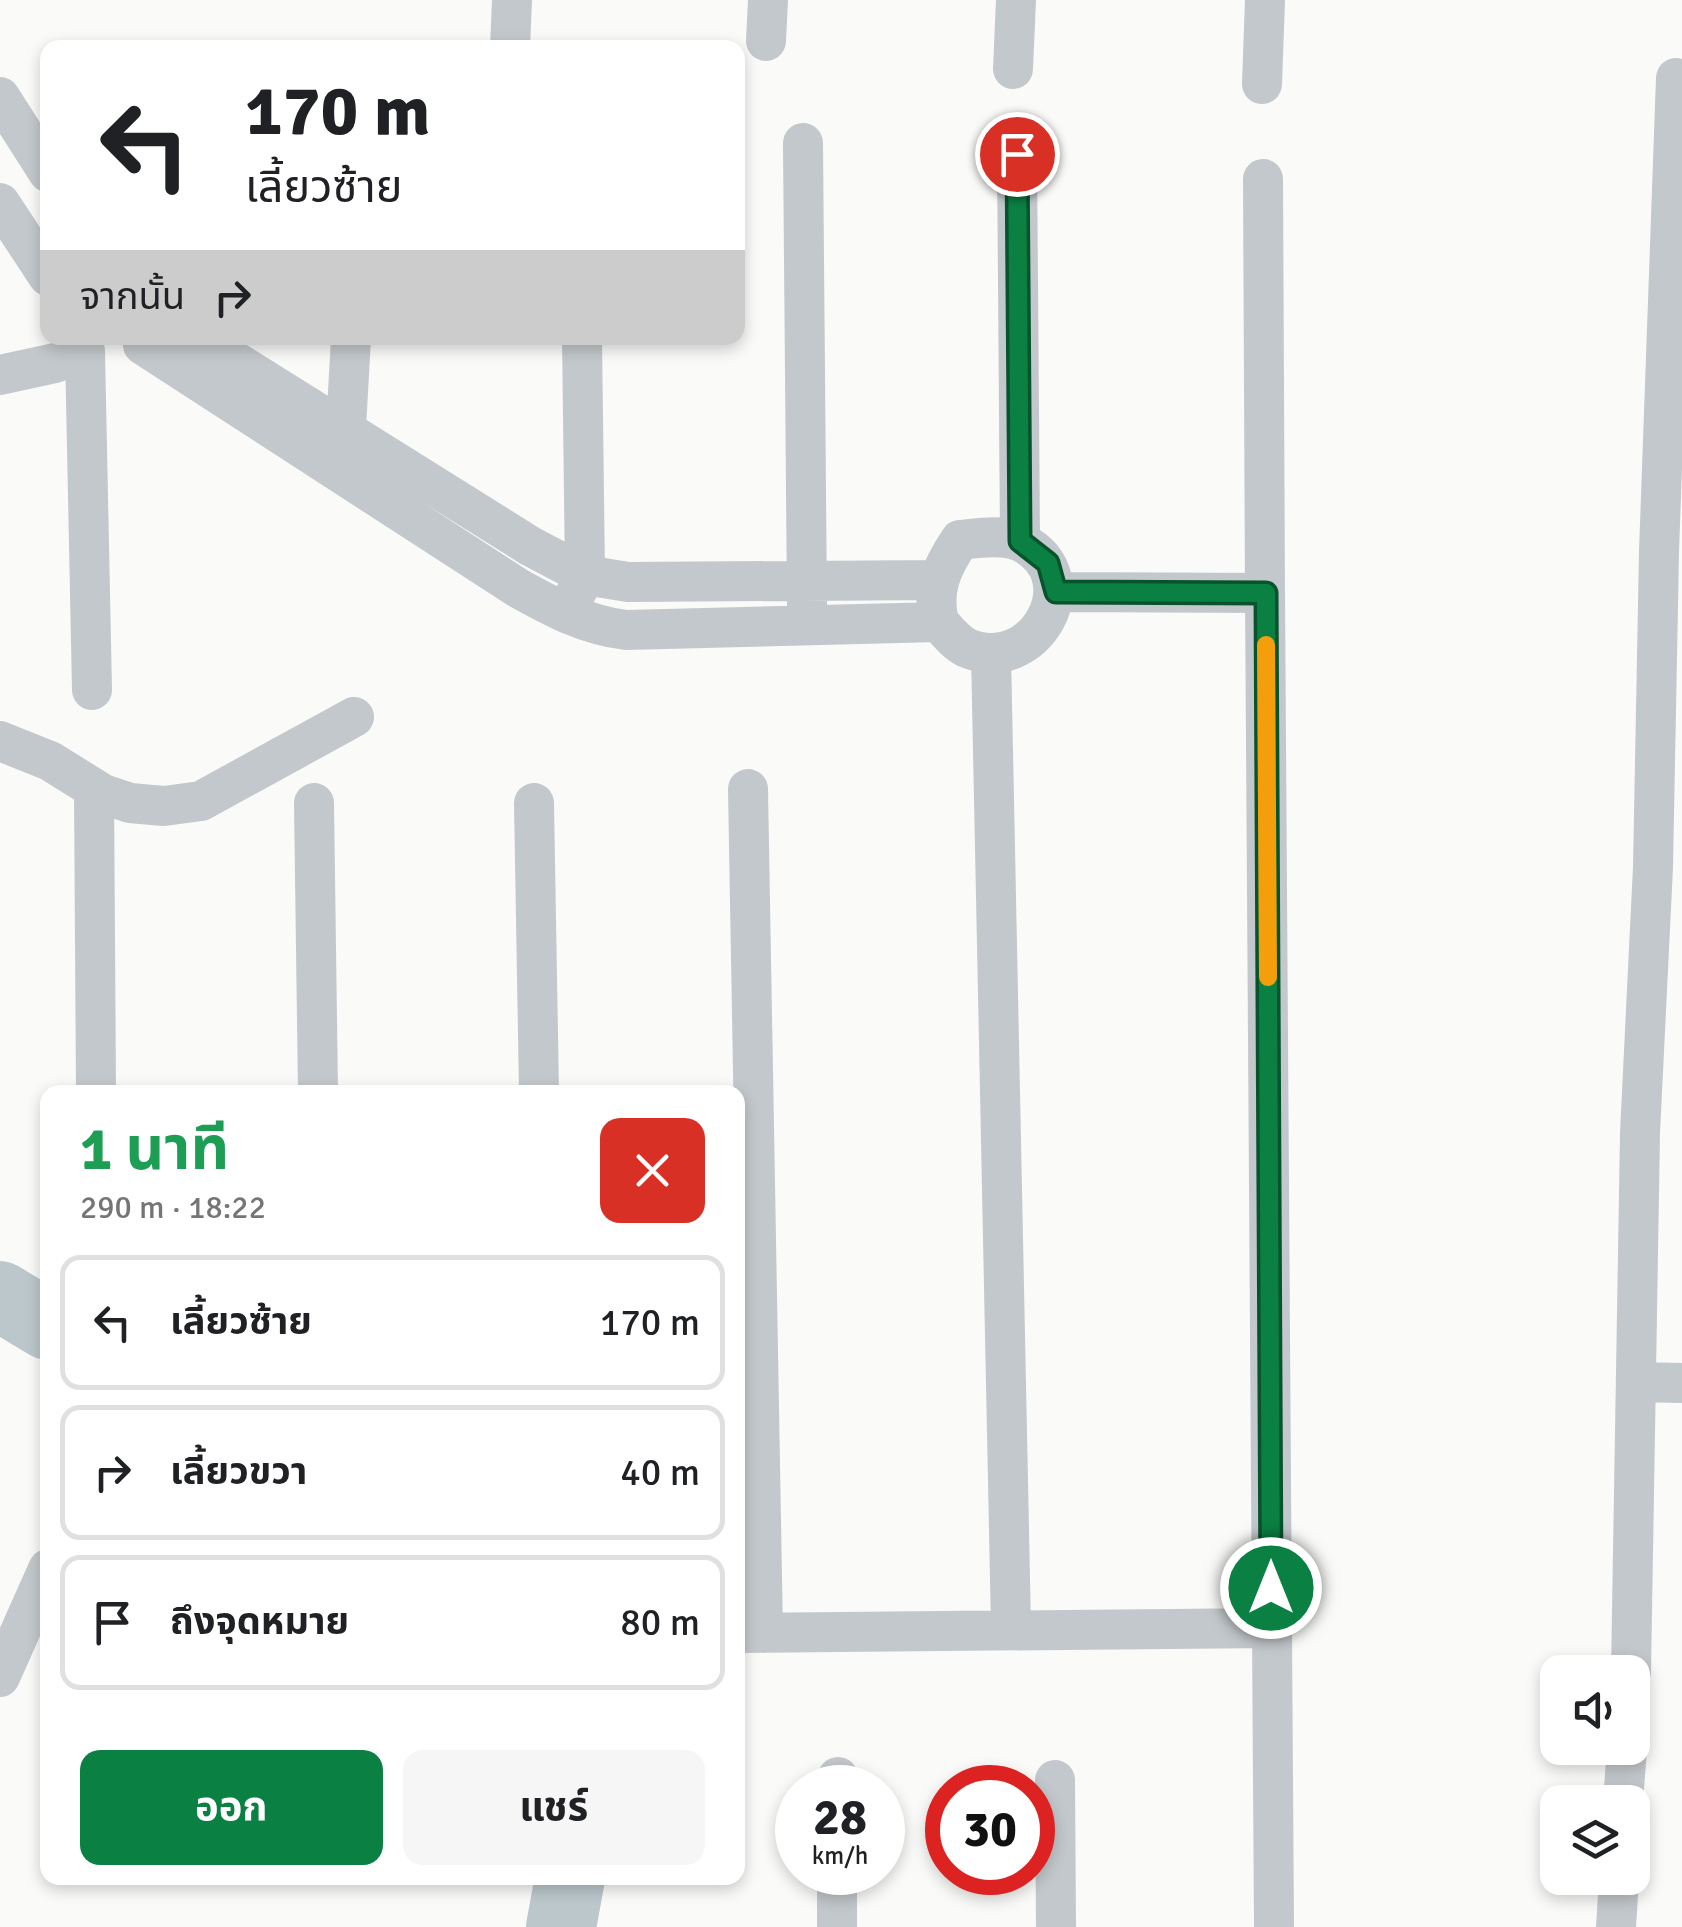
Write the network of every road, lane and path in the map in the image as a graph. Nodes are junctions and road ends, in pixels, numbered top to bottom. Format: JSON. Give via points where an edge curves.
{"nodes":[{"id":1,"x":512,"y":0,"type":"edge"},
{"id":2,"x":768,"y":0,"type":"edge"},
{"id":3,"x":1016,"y":0,"type":"edge"},
{"id":4,"x":1265,"y":0,"type":"edge"},
{"id":5,"x":510,"y":40,"type":"edge"},
{"id":6,"x":766,"y":41,"type":"dead end"},
{"id":7,"x":1013,"y":69,"type":"dead end"},
{"id":8,"x":1676,"y":78,"type":"dead end"},
{"id":9,"x":1262,"y":84,"type":"dead end"},
{"id":10,"x":0,"y":97,"type":"edge"},
{"id":11,"x":803,"y":143,"type":"dead end"},
{"id":12,"x":1017,"y":154,"type":"dead end"},
{"id":13,"x":40,"y":160,"type":"edge"},
{"id":14,"x":1263,"y":179,"type":"dead end"},
{"id":15,"x":0,"y":203,"type":"edge"},
{"id":16,"x":40,"y":264,"type":"edge"},
{"id":17,"x":79,"y":345,"type":"edge"},
{"id":18,"x":80,"y":345,"type":"edge"},
{"id":19,"x":81,"y":345,"type":"edge"},
{"id":20,"x":141,"y":345,"type":"edge"},
{"id":21,"x":152,"y":345,"type":"edge"},
{"id":22,"x":210,"y":345,"type":"edge"},
{"id":23,"x":351,"y":345,"type":"edge"},
{"id":24,"x":582,"y":345,"type":"edge"},
{"id":25,"x":0,"y":375,"type":"edge"},
{"id":26,"x":346,"y":428,"type":"junction"},
{"id":27,"x":324,"y":462,"type":"junction"},
{"id":28,"x":1020,"y":541,"type":"junction"},
{"id":29,"x":1671,"y":553,"type":"edge"},
{"id":30,"x":586,"y":575,"type":"junction"},
{"id":31,"x":938,"y":580,"type":"junction"},
{"id":32,"x":807,"y":581,"type":"junction"},
{"id":33,"x":1056,"y":592,"type":"junction"},
{"id":34,"x":1266,"y":593,"type":"junction"},
{"id":35,"x":566,"y":614,"type":"junction"},
{"id":36,"x":938,"y":622,"type":"junction"},
{"id":37,"x":808,"y":625,"type":"junction"},
{"id":38,"x":991,"y":653,"type":"junction"},
{"id":39,"x":92,"y":690,"type":"dead end"},
{"id":40,"x":354,"y":717,"type":"dead end"},
{"id":41,"x":0,"y":741,"type":"edge"},
{"id":42,"x":94,"y":789,"type":"junction"},
{"id":43,"x":748,"y":789,"type":"dead end"},
{"id":44,"x":314,"y":803,"type":"dead end"},
{"id":45,"x":534,"y":803,"type":"dead end"},
{"id":46,"x":96,"y":1085,"type":"edge"},
{"id":47,"x":318,"y":1085,"type":"edge"},
{"id":48,"x":538,"y":1085,"type":"edge"},
{"id":49,"x":1636,"y":1382,"type":"junction"},
{"id":50,"x":1682,"y":1383,"type":"edge"},
{"id":51,"x":40,"y":1588,"type":"edge"},
{"id":52,"x":1011,"y":1628,"type":"junction"},
{"id":53,"x":1271,"y":1628,"type":"junction"},
{"id":54,"x":750,"y":1633,"type":"edge"},
{"id":55,"x":1632,"y":1655,"type":"edge"},
{"id":56,"x":0,"y":1678,"type":"edge"},
{"id":57,"x":1056,"y":1780,"type":"dead end"},
{"id":58,"x":837,"y":1895,"type":"edge"},
{"id":59,"x":1618,"y":1895,"type":"edge"},
{"id":60,"x":837,"y":1927,"type":"edge"},
{"id":61,"x":1056,"y":1927,"type":"edge"},
{"id":62,"x":1274,"y":1927,"type":"edge"},
{"id":63,"x":1616,"y":1927,"type":"edge"}],
"edges":[{"from":1,"to":5,"type":"street"},
{"from":2,"to":6,"type":"street"},
{"from":3,"to":7,"type":"street"},
{"from":4,"to":9,"type":"street"},
{"from":8,"to":29,"type":"street"},
{"from":10,"to":13,"type":"street"},
{"from":11,"to":32,"type":"street"},
{"from":12,"to":28,"type":"street"},
{"from":14,"to":34,"type":"street"},
{"from":15,"to":16,"type":"street"},
{"from":17,"to":25,"type":"street","via":[[55,362]]},
{"from":18,"to":39,"type":"street"},
{"from":19,"to":20,"type":"street","via":[[96,358],[122,360]]},
{"from":21,"to":27,"type":"street"},
{"from":22,"to":26,"type":"street"},
{"from":23,"to":26,"type":"street"},
{"from":24,"to":30,"type":"street"},
{"from":26,"to":27,"type":"street"},
{"from":26,"to":30,"type":"street"},
{"from":27,"to":35,"type":"street"},
{"from":28,"to":31,"type":"street","via":[[960,540]]},
{"from":28,"to":33,"type":"street","via":[[1048,563]]},
{"from":29,"to":49,"type":"street","via":[[1640,1133]]},
{"from":30,"to":32,"type":"street","via":[[628,582]]},
{"from":30,"to":35,"type":"street"},
{"from":31,"to":32,"type":"street"},
{"from":31,"to":36,"type":"street"},
{"from":32,"to":37,"type":"street"},
{"from":33,"to":34,"type":"street"},
{"from":33,"to":38,"type":"street","via":[[1034,635],[1017,648]]},
{"from":34,"to":53,"type":"street"},
{"from":35,"to":37,"type":"street","via":[[626,630]]},
{"from":36,"to":37,"type":"street"},
{"from":36,"to":38,"type":"street","via":[[956,641]]},
{"from":38,"to":52,"type":"street"},
{"from":40,"to":42,"type":"street","via":[[201,800],[130,803]]},
{"from":41,"to":42,"type":"street"},
{"from":42,"to":46,"type":"street"},
{"from":43,"to":54,"type":"street"},
{"from":44,"to":47,"type":"street"},
{"from":45,"to":48,"type":"street"},
{"from":49,"to":50,"type":"street"},
{"from":49,"to":55,"type":"street"},
{"from":51,"to":56,"type":"street"},
{"from":52,"to":53,"type":"street"},
{"from":52,"to":54,"type":"street"},
{"from":53,"to":62,"type":"street"},
{"from":57,"to":61,"type":"street"},
{"from":58,"to":60,"type":"street"},
{"from":59,"to":63,"type":"street"}]}
